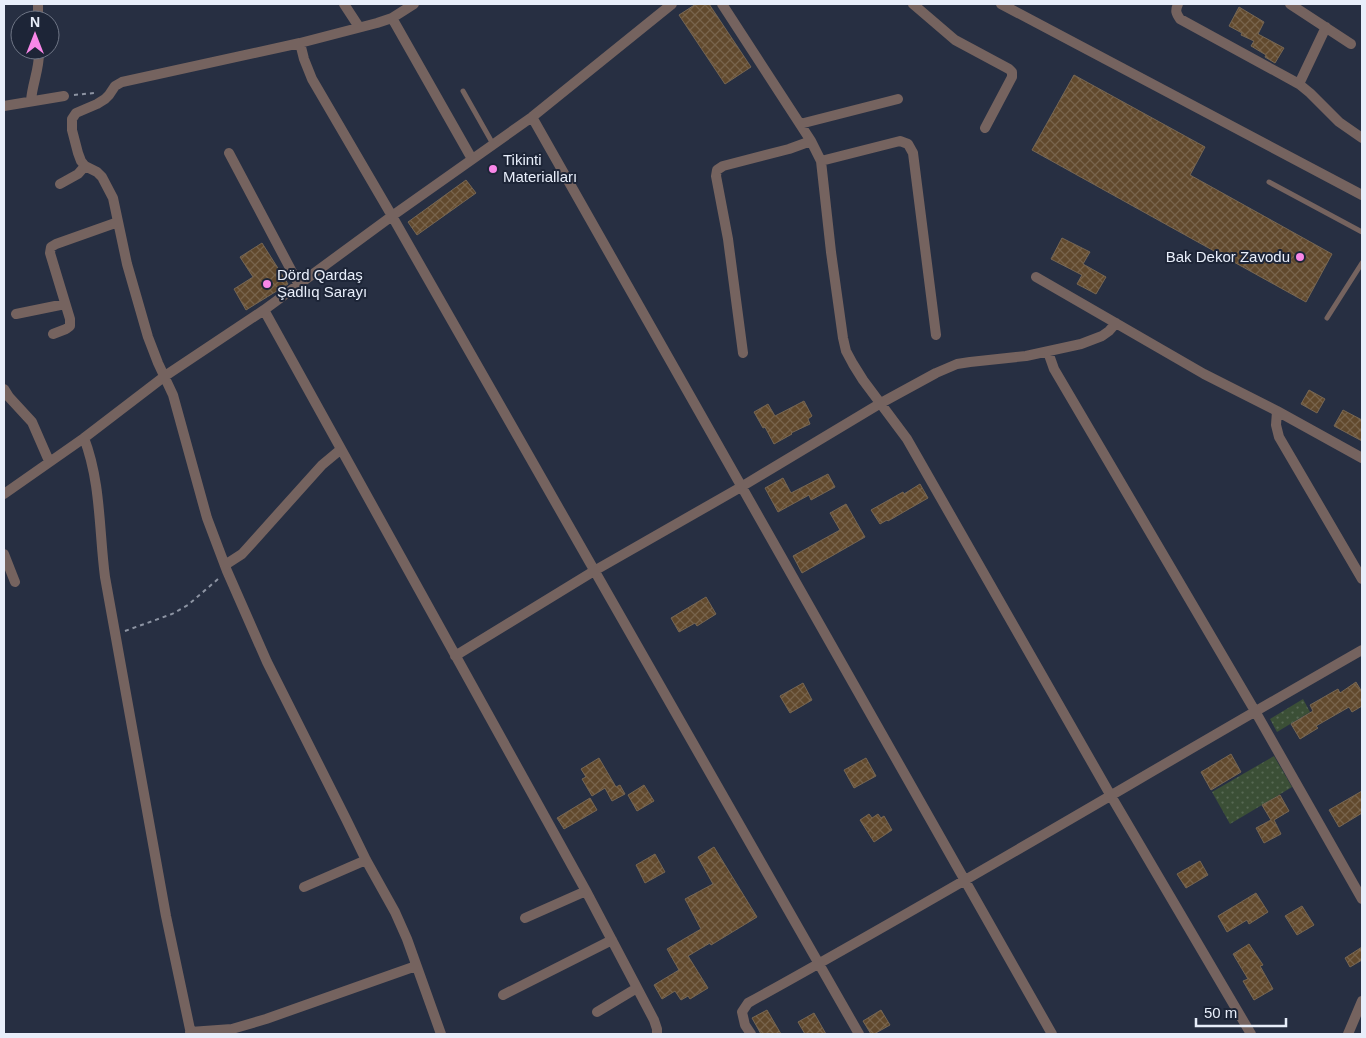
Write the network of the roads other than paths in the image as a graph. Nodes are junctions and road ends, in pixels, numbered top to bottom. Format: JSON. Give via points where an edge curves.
{"nodes":[{"id":1,"x":344,"y":4,"type":"edge"},
{"id":2,"x":414,"y":4,"type":"edge"},
{"id":3,"x":672,"y":4,"type":"edge"},
{"id":4,"x":722,"y":4,"type":"edge"},
{"id":5,"x":913,"y":4,"type":"edge"},
{"id":6,"x":1001,"y":4,"type":"edge"},
{"id":7,"x":1178,"y":4,"type":"edge"},
{"id":8,"x":1290,"y":4,"type":"edge"},
{"id":9,"x":392,"y":18,"type":"junction"},
{"id":10,"x":359,"y":27,"type":"junction"},
{"id":11,"x":1326,"y":27,"type":"junction"},
{"id":12,"x":300,"y":43,"type":"junction"},
{"id":13,"x":1351,"y":44,"type":"dead end"},
{"id":14,"x":39,"y":60,"type":"edge"},
{"id":15,"x":1299,"y":84,"type":"junction"},
{"id":16,"x":463,"y":91,"type":"dead end"},
{"id":17,"x":64,"y":96,"type":"road end"},
{"id":18,"x":898,"y":99,"type":"dead end"},
{"id":19,"x":31,"y":101,"type":"junction"},
{"id":20,"x":4,"y":106,"type":"edge"},
{"id":21,"x":532,"y":117,"type":"junction"},
{"id":22,"x":800,"y":124,"type":"junction"},
{"id":23,"x":985,"y":128,"type":"dead end"},
{"id":24,"x":1362,"y":138,"type":"edge"},
{"id":25,"x":811,"y":141,"type":"junction"},
{"id":26,"x":493,"y":144,"type":"junction"},
{"id":27,"x":229,"y":153,"type":"dead end"},
{"id":28,"x":472,"y":160,"type":"junction"},
{"id":29,"x":821,"y":161,"type":"junction"},
{"id":30,"x":85,"y":166,"type":"junction"},
{"id":31,"x":1269,"y":182,"type":"dead end"},
{"id":32,"x":60,"y":184,"type":"dead end"},
{"id":33,"x":1362,"y":195,"type":"edge"},
{"id":34,"x":392,"y":216,"type":"junction"},
{"id":35,"x":118,"y":222,"type":"junction"},
{"id":36,"x":1362,"y":232,"type":"edge"},
{"id":37,"x":1362,"y":263,"type":"edge"},
{"id":38,"x":1036,"y":277,"type":"dead end"},
{"id":39,"x":298,"y":285,"type":"junction"},
{"id":40,"x":65,"y":304,"type":"junction"},
{"id":41,"x":264,"y":310,"type":"junction"},
{"id":42,"x":16,"y":314,"type":"dead end"},
{"id":43,"x":1327,"y":318,"type":"dead end"},
{"id":44,"x":1116,"y":323,"type":"junction"},
{"id":45,"x":53,"y":334,"type":"dead end"},
{"id":46,"x":936,"y":335,"type":"dead end"},
{"id":47,"x":1048,"y":352,"type":"junction"},
{"id":48,"x":743,"y":353,"type":"dead end"},
{"id":49,"x":165,"y":376,"type":"junction"},
{"id":50,"x":4,"y":389,"type":"edge"},
{"id":51,"x":881,"y":403,"type":"junction"},
{"id":52,"x":1277,"y":411,"type":"junction"},
{"id":53,"x":84,"y":438,"type":"junction"},
{"id":54,"x":340,"y":450,"type":"junction"},
{"id":55,"x":1362,"y":458,"type":"edge"},
{"id":56,"x":50,"y":461,"type":"junction"},
{"id":57,"x":741,"y":486,"type":"junction"},
{"id":58,"x":4,"y":494,"type":"edge"},
{"id":59,"x":4,"y":554,"type":"edge"},
{"id":60,"x":226,"y":568,"type":"junction"},
{"id":61,"x":594,"y":571,"type":"junction"},
{"id":62,"x":1362,"y":579,"type":"edge"},
{"id":63,"x":15,"y":582,"type":"dead end"},
{"id":64,"x":1362,"y":650,"type":"edge"},
{"id":65,"x":455,"y":656,"type":"junction"},
{"id":66,"x":1255,"y":711,"type":"junction"},
{"id":67,"x":1111,"y":796,"type":"junction"},
{"id":68,"x":366,"y":860,"type":"junction"},
{"id":69,"x":965,"y":881,"type":"junction"},
{"id":70,"x":304,"y":887,"type":"dead end"},
{"id":71,"x":586,"y":891,"type":"junction"},
{"id":72,"x":1362,"y":899,"type":"edge"},
{"id":73,"x":525,"y":918,"type":"dead end"},
{"id":74,"x":612,"y":940,"type":"junction"},
{"id":75,"x":819,"y":964,"type":"junction"},
{"id":76,"x":416,"y":966,"type":"junction"},
{"id":77,"x":638,"y":988,"type":"junction"},
{"id":78,"x":503,"y":995,"type":"dead end"},
{"id":79,"x":1362,"y":1001,"type":"edge"},
{"id":80,"x":597,"y":1012,"type":"dead end"},
{"id":81,"x":191,"y":1033,"type":"edge"},
{"id":82,"x":441,"y":1034,"type":"edge"},
{"id":83,"x":657,"y":1034,"type":"edge"},
{"id":84,"x":751,"y":1034,"type":"edge"},
{"id":85,"x":859,"y":1034,"type":"edge"},
{"id":86,"x":1052,"y":1034,"type":"edge"},
{"id":87,"x":1251,"y":1034,"type":"edge"},
{"id":88,"x":1348,"y":1034,"type":"edge"}],
"edges":[{"from":1,"to":10,"type":"street"},
{"from":2,"to":9,"type":"street"},
{"from":3,"to":21,"type":"street"},
{"from":4,"to":22,"type":"street"},
{"from":5,"to":23,"type":"street","via":[[955,40],[1012,72],[1012,78]]},
{"from":6,"to":33,"type":"street"},
{"from":7,"to":15,"type":"street","via":[[1176,14],[1180,19]]},
{"from":8,"to":11,"type":"street"},
{"from":9,"to":10,"type":"street"},
{"from":9,"to":28,"type":"street"},
{"from":10,"to":12,"type":"street"},
{"from":11,"to":13,"type":"street"},
{"from":11,"to":15,"type":"street"},
{"from":12,"to":30,"type":"street","via":[[114,86],[105,99],[76,113],[72,119],[78,153]]},
{"from":12,"to":34,"type":"street","via":[[312,79]]},
{"from":14,"to":19,"type":"street"},
{"from":15,"to":24,"type":"street","via":[[1339,122]]},
{"from":16,"to":26,"type":"lane"},
{"from":17,"to":19,"type":"street"},
{"from":18,"to":22,"type":"street"},
{"from":19,"to":20,"type":"street"},
{"from":21,"to":26,"type":"street"},
{"from":21,"to":57,"type":"street"},
{"from":22,"to":25,"type":"street"},
{"from":25,"to":29,"type":"street"},
{"from":25,"to":48,"type":"street","via":[[717,170]]},
{"from":26,"to":28,"type":"street"},
{"from":27,"to":39,"type":"street"},
{"from":28,"to":34,"type":"street"},
{"from":29,"to":46,"type":"street","via":[[900,141],[908,144],[914,153]]},
{"from":29,"to":51,"type":"street","via":[[846,351]]},
{"from":30,"to":32,"type":"street"},
{"from":30,"to":35,"type":"street","via":[[102,177],[113,198]]},
{"from":31,"to":36,"type":"lane"},
{"from":34,"to":39,"type":"street"},
{"from":34,"to":61,"type":"street"},
{"from":35,"to":40,"type":"street","via":[[51,247]]},
{"from":35,"to":49,"type":"street","via":[[148,337]]},
{"from":37,"to":43,"type":"lane"},
{"from":38,"to":44,"type":"street"},
{"from":39,"to":41,"type":"street"},
{"from":40,"to":42,"type":"street"},
{"from":40,"to":45,"type":"street","via":[[70,326]]},
{"from":41,"to":49,"type":"street"},
{"from":41,"to":54,"type":"street"},
{"from":44,"to":47,"type":"street","via":[[1091,341]]},
{"from":44,"to":52,"type":"street","via":[[1204,374]]},
{"from":47,"to":51,"type":"street","via":[[957,364]]},
{"from":47,"to":66,"type":"street","via":[[1054,369]]},
{"from":49,"to":53,"type":"street"},
{"from":49,"to":60,"type":"street","via":[[174,395],[207,518]]},
{"from":50,"to":56,"type":"street","via":[[32,422]]},
{"from":51,"to":57,"type":"street"},
{"from":51,"to":67,"type":"street","via":[[907,440]]},
{"from":52,"to":55,"type":"street"},
{"from":52,"to":62,"type":"street","via":[[1279,437]]},
{"from":53,"to":56,"type":"street"},
{"from":53,"to":81,"type":"street","via":[[94,471],[105,577],[166,916]]},
{"from":54,"to":60,"type":"street","via":[[322,465]]},
{"from":54,"to":65,"type":"street"},
{"from":56,"to":58,"type":"street"},
{"from":57,"to":61,"type":"street"},
{"from":57,"to":69,"type":"street"},
{"from":59,"to":63,"type":"street"},
{"from":60,"to":68,"type":"street","via":[[267,662]]},
{"from":61,"to":65,"type":"street"},
{"from":61,"to":75,"type":"street"},
{"from":64,"to":66,"type":"street"},
{"from":65,"to":71,"type":"street"},
{"from":66,"to":67,"type":"street"},
{"from":66,"to":72,"type":"street"},
{"from":67,"to":69,"type":"street"},
{"from":67,"to":87,"type":"street"},
{"from":68,"to":70,"type":"street"},
{"from":68,"to":76,"type":"street","via":[[395,912]]},
{"from":69,"to":75,"type":"street"},
{"from":69,"to":86,"type":"street"},
{"from":71,"to":73,"type":"street"},
{"from":71,"to":74,"type":"street"},
{"from":74,"to":77,"type":"street"},
{"from":74,"to":78,"type":"street"},
{"from":75,"to":84,"type":"street","via":[[748,1003],[742,1012]]},
{"from":75,"to":85,"type":"street"},
{"from":76,"to":81,"type":"street","via":[[266,1019],[232,1029]]},
{"from":76,"to":82,"type":"street"},
{"from":77,"to":80,"type":"street"},
{"from":77,"to":83,"type":"street","via":[[654,1020]]},
{"from":79,"to":88,"type":"street"}]}
